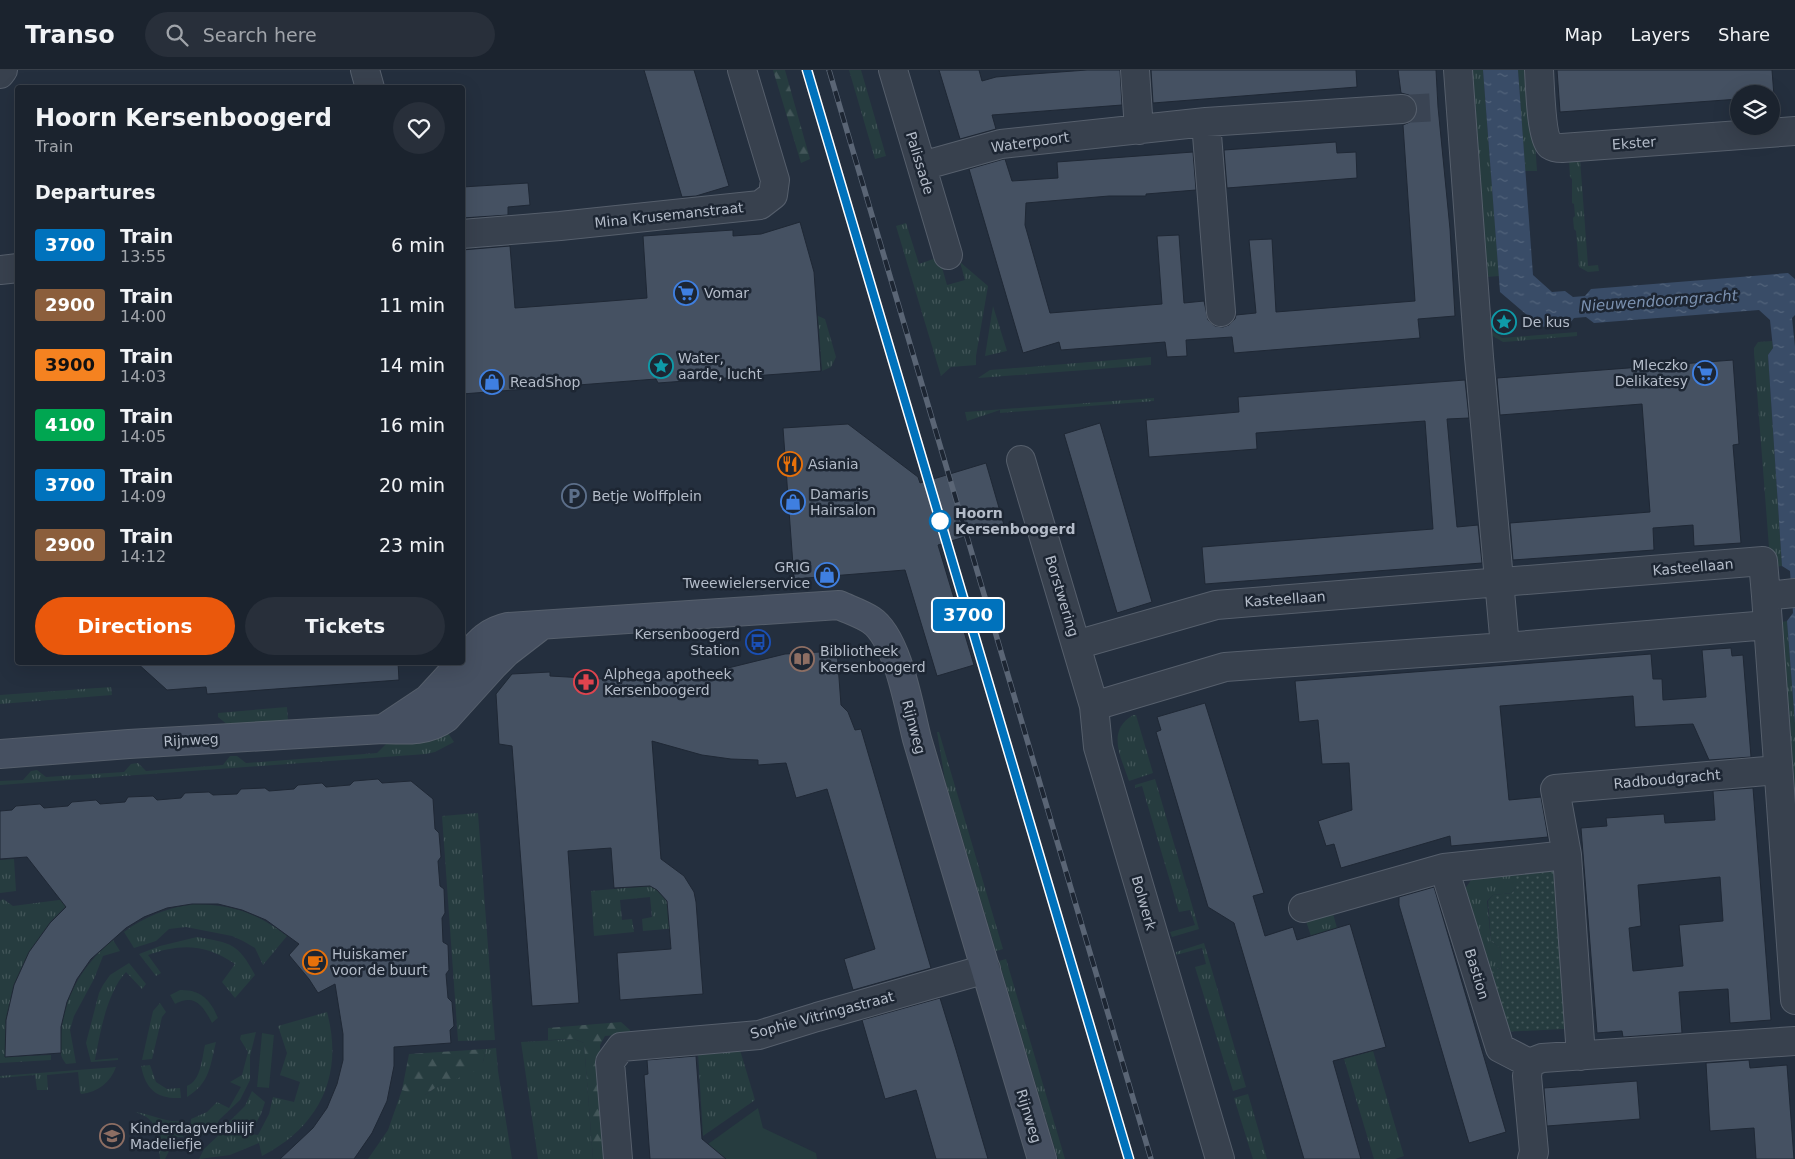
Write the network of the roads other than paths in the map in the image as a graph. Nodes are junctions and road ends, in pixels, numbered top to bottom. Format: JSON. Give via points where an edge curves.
{"nodes":[{"id":1,"x":3,"y":70,"type":"edge"},
{"id":2,"x":365,"y":70,"type":"edge"},
{"id":3,"x":742,"y":70,"type":"edge"},
{"id":4,"x":893,"y":70,"type":"edge"},
{"id":5,"x":1135,"y":70,"type":"edge"},
{"id":6,"x":1458,"y":70,"type":"edge"},
{"id":7,"x":1539,"y":70,"type":"edge"},
{"id":8,"x":0,"y":74,"type":"edge"},
{"id":9,"x":369,"y":85,"type":"edge"},
{"id":10,"x":1402,"y":109,"type":"tunnel mouth"},
{"id":11,"x":1206,"y":122,"type":"junction"},
{"id":12,"x":1139,"y":130,"type":"junction"},
{"id":13,"x":1795,"y":131,"type":"edge"},
{"id":14,"x":922,"y":166,"type":"junction"},
{"id":15,"x":465,"y":234,"type":"edge"},
{"id":16,"x":948,"y":255,"type":"dead end"},
{"id":17,"x":15,"y":268,"type":"edge"},
{"id":18,"x":0,"y":270,"type":"edge"},
{"id":19,"x":1221,"y":312,"type":"dead end"},
{"id":20,"x":1021,"y":460,"type":"dead end"},
{"id":21,"x":1499,"y":582,"type":"junction"},
{"id":22,"x":1784,"y":594,"type":"edge"},
{"id":23,"x":542,"y":625,"type":"junction"},
{"id":24,"x":1768,"y":625,"type":"junction"},
{"id":25,"x":1076,"y":645,"type":"junction"},
{"id":26,"x":1505,"y":647,"type":"junction"},
{"id":27,"x":465,"y":659,"type":"edge"},
{"id":28,"x":459,"y":665,"type":"edge"},
{"id":29,"x":1094,"y":706,"type":"junction"},
{"id":30,"x":383,"y":729,"type":"junction"},
{"id":31,"x":0,"y":754,"type":"edge"},
{"id":32,"x":1778,"y":770,"type":"junction"},
{"id":33,"x":1567,"y":855,"type":"junction"},
{"id":34,"x":1444,"y":868,"type":"junction"},
{"id":35,"x":1303,"y":908,"type":"dead end"},
{"id":36,"x":986,"y":969,"type":"junction"},
{"id":37,"x":1795,"y":1000,"type":"edge"},
{"id":38,"x":1795,"y":1041,"type":"edge"},
{"id":39,"x":1580,"y":1056,"type":"junction"},
{"id":40,"x":1529,"y":1063,"type":"junction"},
{"id":41,"x":618,"y":1159,"type":"edge"},
{"id":42,"x":1042,"y":1159,"type":"edge"},
{"id":43,"x":1220,"y":1159,"type":"edge"},
{"id":44,"x":1532,"y":1159,"type":"edge"}],
"edges":[{"from":1,"to":8,"type":"street"},
{"from":2,"to":9,"type":"street"},
{"from":3,"to":15,"type":"street","name":"Mina Krusemanstraat","via":[[776,180],[773,195],[760,205]]},
{"from":4,"to":14,"type":"street","name":"Palissade"},
{"from":5,"to":12,"type":"street"},
{"from":6,"to":21,"type":"street","via":[[1449,106],[1479,357]]},
{"from":7,"to":13,"type":"street","name":"Ekster","via":[[1546,138],[1555,147]]},
{"from":10,"to":11,"type":"street","name":"Waterpoort"},
{"from":11,"to":12,"type":"street","name":"Waterpoort"},
{"from":11,"to":19,"type":"street"},
{"from":12,"to":14,"type":"street","name":"Waterpoort","via":[[1001,144]]},
{"from":14,"to":16,"type":"street","name":"Palissade"},
{"from":17,"to":18,"type":"street"},
{"from":20,"to":25,"type":"street","name":"Borstwering"},
{"from":21,"to":22,"type":"street","name":"Kasteellaan","via":[[1763,562]]},
{"from":21,"to":25,"type":"street","name":"Kasteellaan","via":[[1216,605]]},
{"from":21,"to":26,"type":"street"},
{"from":22,"to":24,"type":"street"},
{"from":23,"to":27,"type":"street","name":"Rijnweg","via":[[496,630]]},
{"from":23,"to":30,"type":"street","name":"Rijnweg","via":[[507,652],[437,725],[408,730]]},
{"from":23,"to":36,"type":"street","name":"Rijnweg","via":[[839,605],[872,621],[889,643],[899,669]]},
{"from":24,"to":26,"type":"street"},
{"from":24,"to":32,"type":"street"},
{"from":25,"to":29,"type":"street","name":"Bolwerk"},
{"from":26,"to":29,"type":"street","via":[[1225,667]]},
{"from":28,"to":30,"type":"street","name":"Rijnweg","via":[[428,699]]},
{"from":29,"to":43,"type":"street","name":"Bolwerk","via":[[1098,747]]},
{"from":30,"to":31,"type":"street","name":"Rijnweg"},
{"from":32,"to":33,"type":"street","name":"Radboudgracht","via":[[1555,788]]},
{"from":32,"to":37,"type":"street"},
{"from":33,"to":34,"type":"street"},
{"from":33,"to":39,"type":"street"},
{"from":34,"to":35,"type":"street"},
{"from":34,"to":40,"type":"street","name":"Bastion","via":[[1500,1048]]},
{"from":36,"to":41,"type":"street","name":"Sophie Vitringastraat","via":[[759,1035],[621,1047],[610,1062]]},
{"from":36,"to":42,"type":"street","name":"Rijnweg"},
{"from":38,"to":39,"type":"street"},
{"from":39,"to":40,"type":"street","via":[[1542,1058]]},
{"from":40,"to":44,"type":"street"}]}
